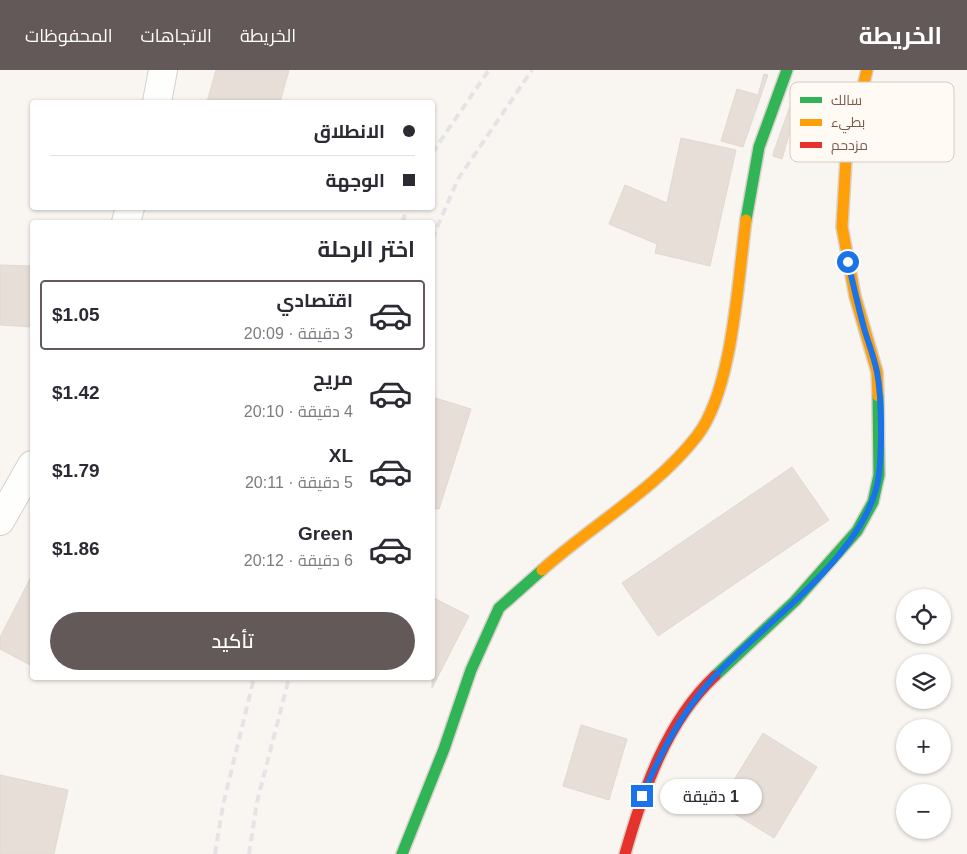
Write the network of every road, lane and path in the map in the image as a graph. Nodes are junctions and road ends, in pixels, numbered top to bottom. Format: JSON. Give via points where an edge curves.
{"nodes":[{"id":1,"x":163,"y":70,"type":"edge"},
{"id":2,"x":787,"y":70,"type":"edge"},
{"id":3,"x":157,"y":100,"type":"edge"},
{"id":4,"x":846,"y":162,"type":"edge"},
{"id":5,"x":30,"y":468,"type":"edge"},
{"id":6,"x":0,"y":521,"type":"edge"},
{"id":7,"x":402,"y":854,"type":"edge"},
{"id":8,"x":625,"y":854,"type":"edge"}],
"edges":[{"from":1,"to":3,"type":"street"},
{"from":2,"to":7,"type":"street","via":[[759,147],[749,196],[729,352],[716,399],[698,434],[672,463],[620,508],[574,541],[499,608],[471,670]]},
{"from":4,"to":8,"type":"street","via":[[842,227],[855,296],[877,372],[879,475],[873,502],[857,531],[838,555],[795,601],[712,679],[679,720],[642,796]]},
{"from":5,"to":6,"type":"street"}]}
